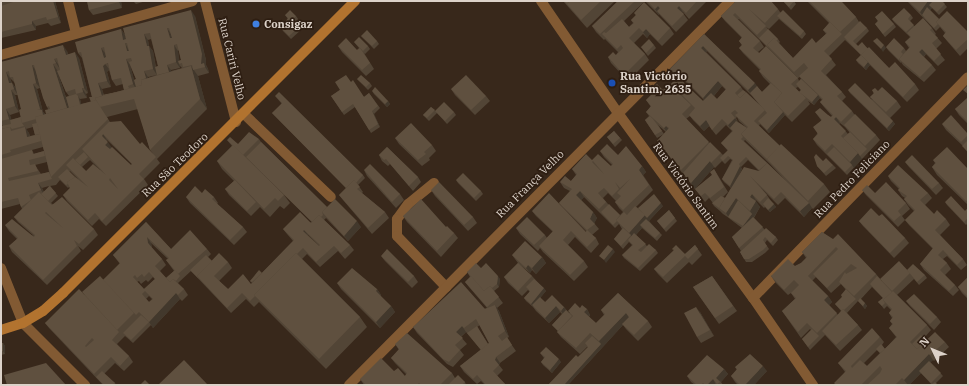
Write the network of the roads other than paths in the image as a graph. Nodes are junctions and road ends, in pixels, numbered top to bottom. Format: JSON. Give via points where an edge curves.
{"nodes":[{"id":1,"x":68,"y":1,"type":"edge"},
{"id":2,"x":193,"y":1,"type":"edge"},
{"id":3,"x":206,"y":1,"type":"edge"},
{"id":4,"x":355,"y":1,"type":"edge"},
{"id":5,"x":541,"y":1,"type":"edge"},
{"id":6,"x":730,"y":1,"type":"edge"},
{"id":7,"x":76,"y":33,"type":"junction"},
{"id":8,"x":1,"y":55,"type":"edge"},
{"id":9,"x":968,"y":77,"type":"edge"},
{"id":10,"x":618,"y":113,"type":"junction"},
{"id":11,"x":244,"y":114,"type":"junction"},
{"id":12,"x":236,"y":122,"type":"junction"},
{"id":13,"x":434,"y":183,"type":"dead end"},
{"id":14,"x":331,"y":197,"type":"dead end"},
{"id":15,"x":1,"y":268,"type":"edge"},
{"id":16,"x":446,"y":287,"type":"junction"},
{"id":17,"x":753,"y":298,"type":"junction"},
{"id":18,"x":24,"y":323,"type":"junction"},
{"id":19,"x":1,"y":330,"type":"edge"},
{"id":20,"x":352,"y":384,"type":"edge"},
{"id":21,"x":85,"y":385,"type":"edge"},
{"id":22,"x":813,"y":385,"type":"edge"}],
"edges":[{"from":1,"to":7,"type":"street"},
{"from":2,"to":7,"type":"street"},
{"from":3,"to":12,"type":"street","name":"Rua Cariri Velho"},
{"from":4,"to":11,"type":"main road","name":"Rua São Teodoro"},
{"from":5,"to":10,"type":"street","name":"Rua Victório Santim"},
{"from":6,"to":10,"type":"street","name":"Rua França Velho"},
{"from":7,"to":8,"type":"street"},
{"from":9,"to":17,"type":"street","name":"Rua Pedro Feliciano"},
{"from":10,"to":16,"type":"street","name":"Rua França Velho"},
{"from":10,"to":17,"type":"street","name":"Rua Victório Santim"},
{"from":11,"to":12,"type":"main road","name":"Rua São Teodoro"},
{"from":11,"to":14,"type":"street"},
{"from":12,"to":18,"type":"main road","name":"Rua São Teodoro","via":[[62,293],[43,311]]},
{"from":13,"to":16,"type":"street","via":[[408,204],[397,219],[397,236]]},
{"from":15,"to":18,"type":"street"},
{"from":16,"to":20,"type":"street","name":"Rua França Velho"},
{"from":17,"to":22,"type":"street","name":"Rua Victório Santim"},
{"from":18,"to":19,"type":"main road","name":"Rua São Teodoro"},
{"from":18,"to":21,"type":"street"}]}
